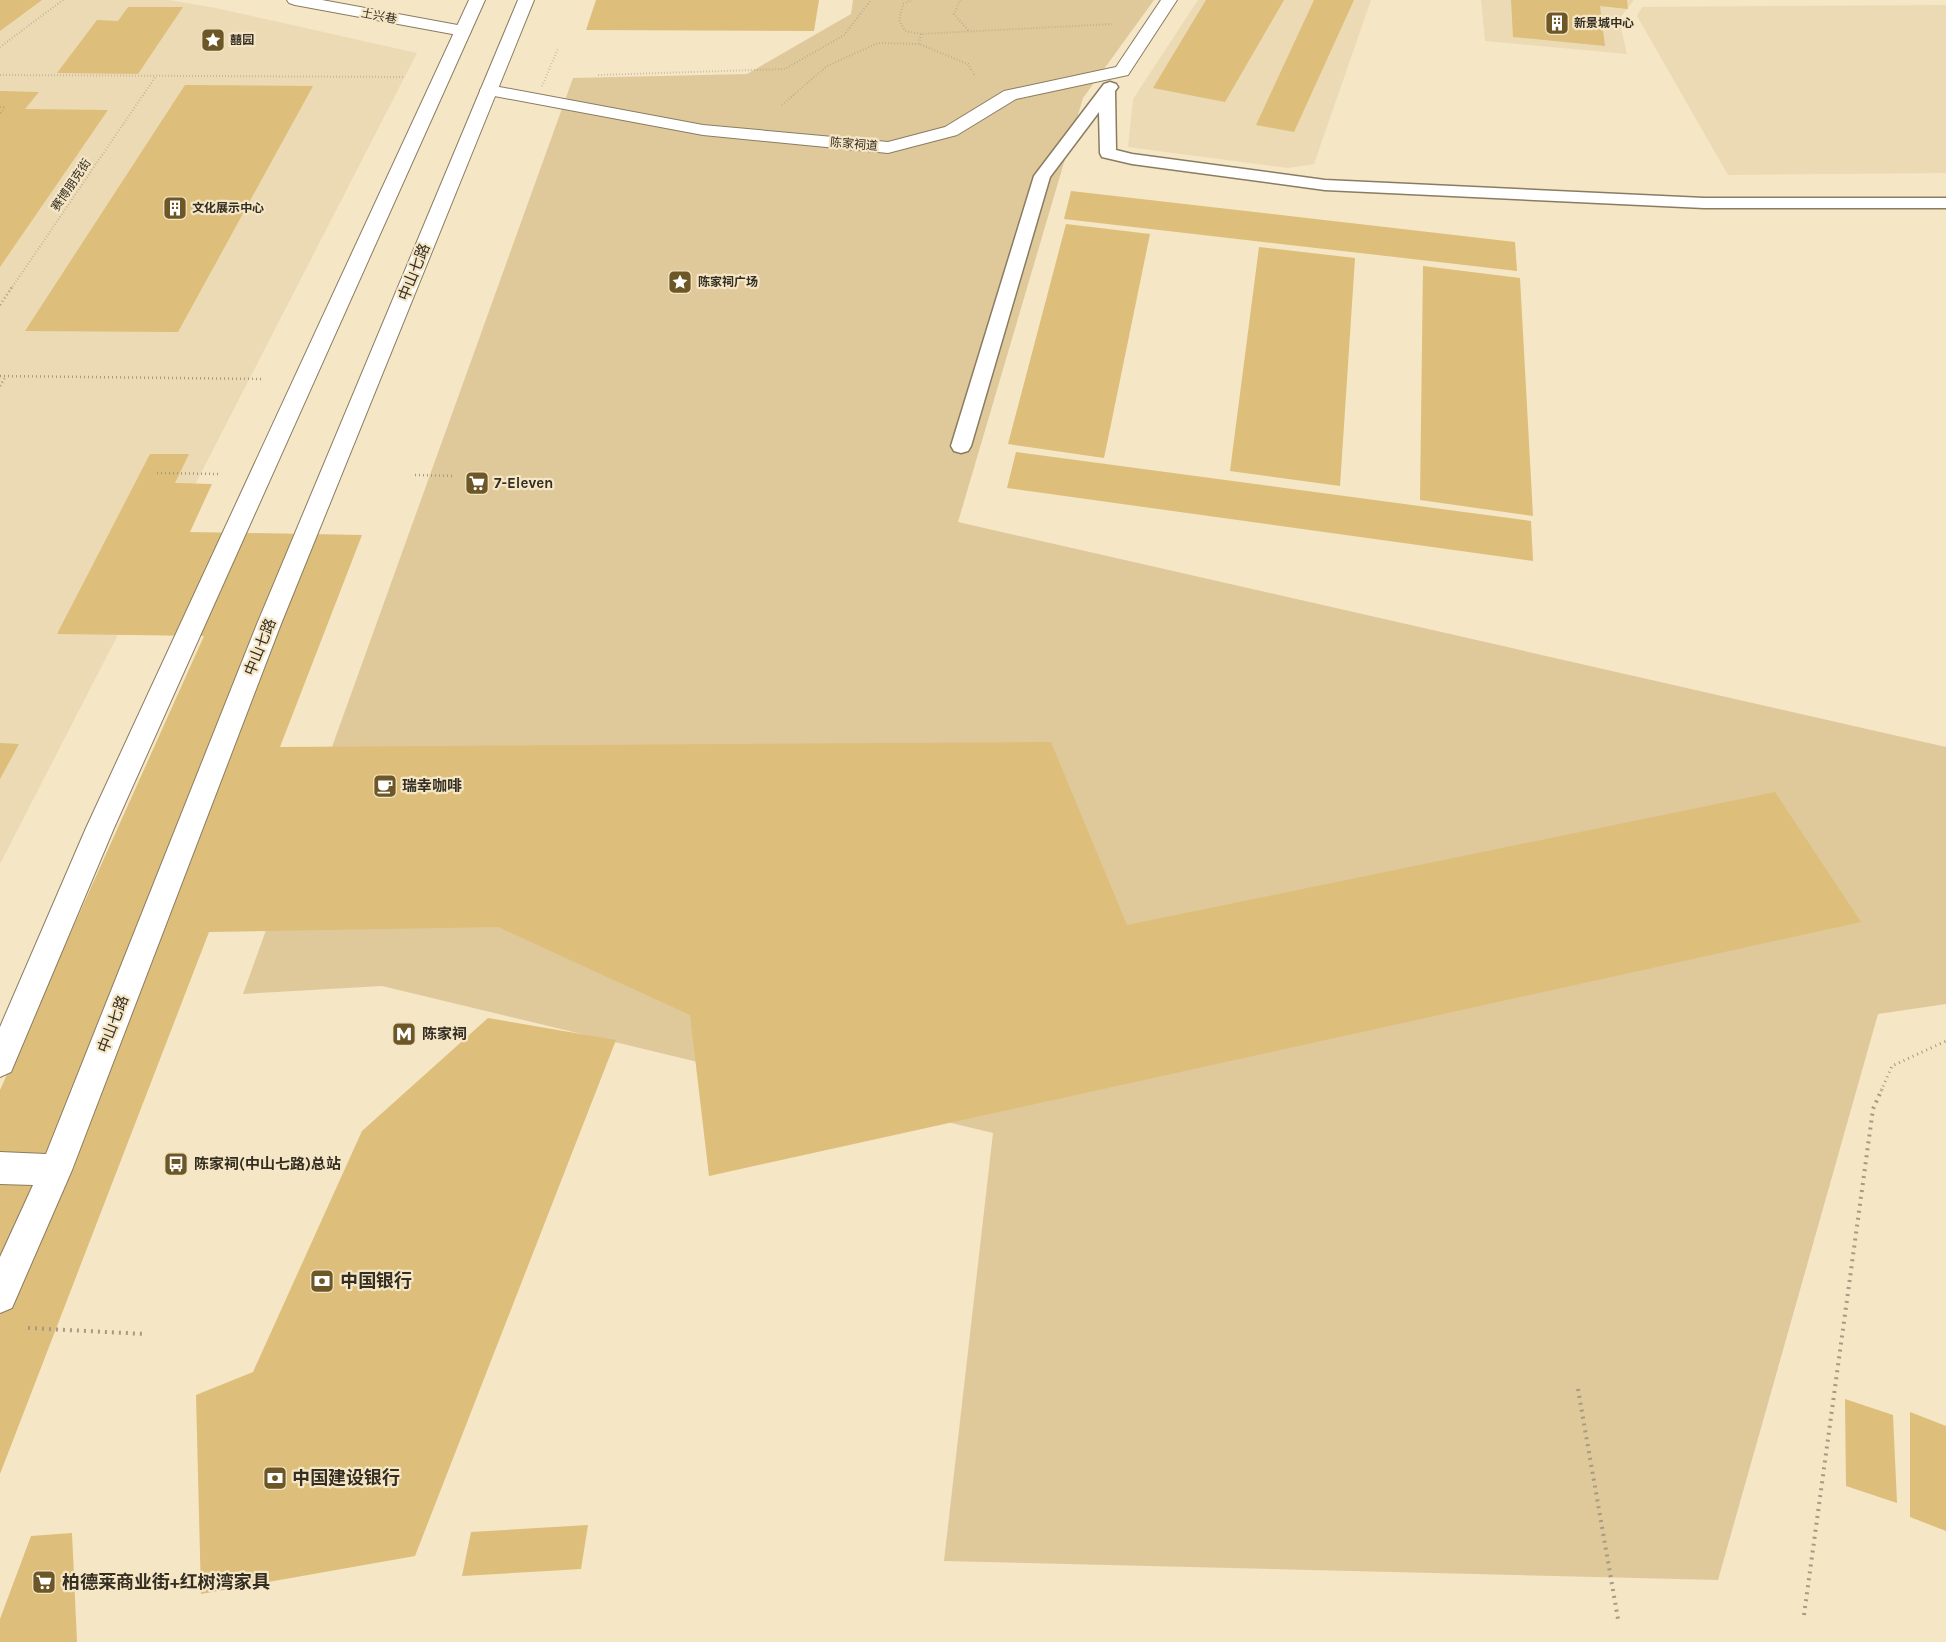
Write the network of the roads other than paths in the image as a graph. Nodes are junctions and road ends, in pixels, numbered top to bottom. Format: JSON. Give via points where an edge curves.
{"nodes":[{"id":1,"x":295,"y":0,"type":"edge"},
{"id":2,"x":477,"y":0,"type":"edge"},
{"id":3,"x":526,"y":0,"type":"edge"},
{"id":4,"x":1169,"y":0,"type":"edge"},
{"id":5,"x":463,"y":31,"type":"junction"},
{"id":6,"x":1122,"y":71,"type":"junction"},
{"id":7,"x":489,"y":90,"type":"junction"},
{"id":8,"x":1107,"y":91,"type":"junction"},
{"id":9,"x":1946,"y":203,"type":"edge"},
{"id":10,"x":961,"y":446,"type":"dead end"},
{"id":11,"x":0,"y":1062,"type":"edge"},
{"id":12,"x":0,"y":1168,"type":"edge"},
{"id":13,"x":56,"y":1170,"type":"junction"},
{"id":14,"x":0,"y":1296,"type":"edge"}],
"edges":[{"from":1,"to":5,"type":"main road","name":"土兴巷"},
{"from":2,"to":5,"type":"main road"},
{"from":3,"to":7,"type":"main road","name":"中山七路"},
{"from":4,"to":6,"type":"main road"},
{"from":5,"to":11,"type":"main road","via":[[100,828]]},
{"from":6,"to":7,"type":"main road","name":"陈家祠道","via":[[1010,96],[951,131],[888,148],[702,130]]},
{"from":6,"to":8,"type":"lane"},
{"from":7,"to":13,"type":"main road","name":"中山七路","via":[[218,751]]},
{"from":8,"to":9,"type":"lane","via":[[1108,153],[1325,186],[1704,203]]},
{"from":8,"to":10,"type":"lane","via":[[1042,176]]},
{"from":12,"to":13,"type":"main road"},
{"from":13,"to":14,"type":"main road","name":"中山七路"}]}
